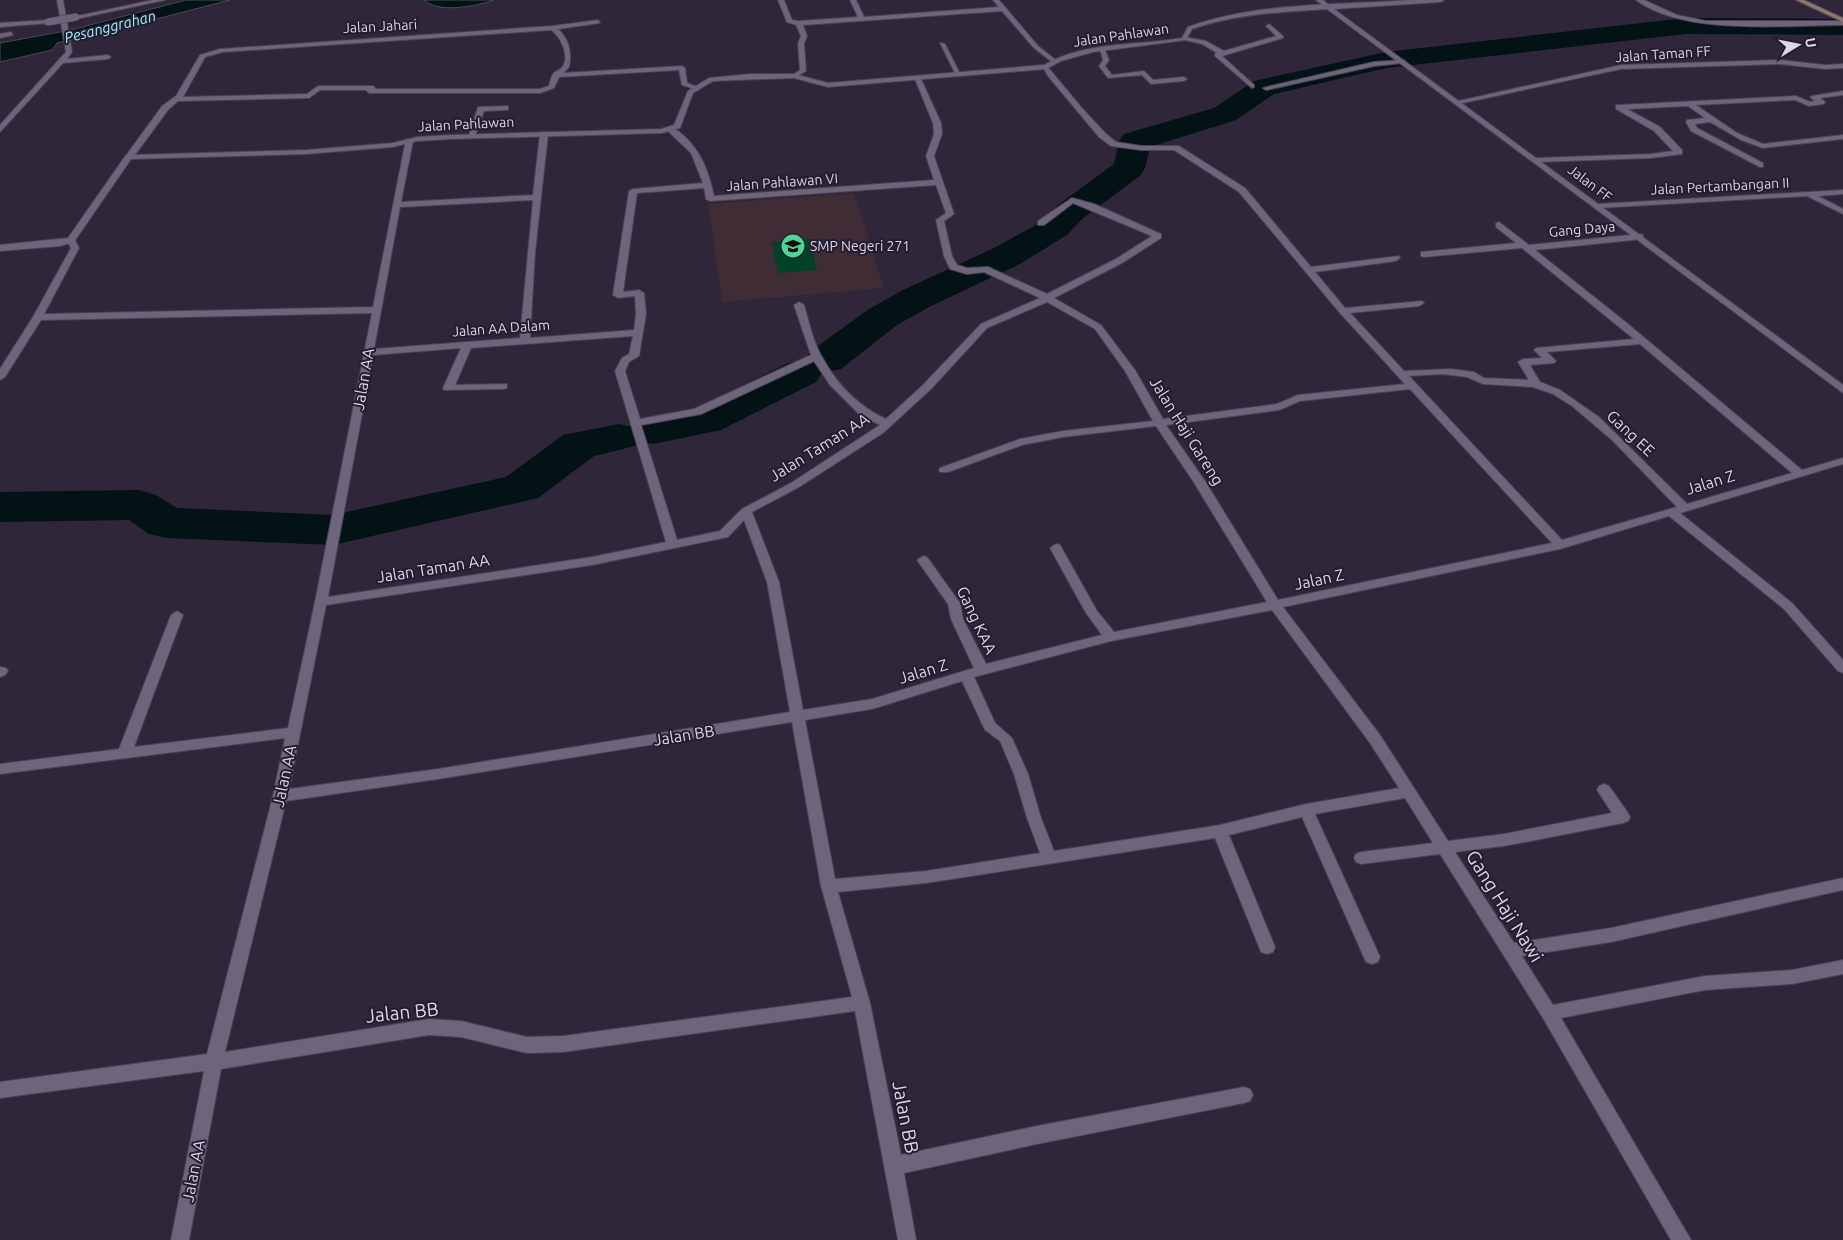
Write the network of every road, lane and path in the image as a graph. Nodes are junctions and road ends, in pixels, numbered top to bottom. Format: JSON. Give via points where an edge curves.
{"nodes":[{"id":1,"x":60,"y":0,"type":"edge"},
{"id":2,"x":162,"y":0,"type":"edge"},
{"id":3,"x":781,"y":0,"type":"edge"},
{"id":4,"x":853,"y":0,"type":"edge"},
{"id":5,"x":996,"y":0,"type":"edge"},
{"id":6,"x":1320,"y":0,"type":"edge"},
{"id":7,"x":1441,"y":0,"type":"edge"},
{"id":8,"x":1639,"y":0,"type":"edge"},
{"id":9,"x":1799,"y":0,"type":"edge"},
{"id":10,"x":1817,"y":0,"type":"edge"},
{"id":11,"x":1327,"y":6,"type":"junction"},
{"id":12,"x":1834,"y":8,"type":"dead end"},
{"id":13,"x":1004,"y":9,"type":"junction"},
{"id":14,"x":863,"y":20,"type":"junction"},
{"id":15,"x":1843,"y":21,"type":"edge"},
{"id":16,"x":598,"y":22,"type":"dead end"},
{"id":17,"x":799,"y":22,"type":"junction"},
{"id":18,"x":0,"y":25,"type":"edge"},
{"id":19,"x":1269,"y":26,"type":"dead end"},
{"id":20,"x":552,"y":28,"type":"junction"},
{"id":21,"x":11,"y":34,"type":"dead end"},
{"id":22,"x":0,"y":36,"type":"edge"},
{"id":23,"x":1184,"y":39,"type":"junction"},
{"id":24,"x":942,"y":44,"type":"dead end"},
{"id":25,"x":1102,"y":50,"type":"junction"},
{"id":26,"x":1222,"y":53,"type":"junction"},
{"id":27,"x":108,"y":57,"type":"dead end"},
{"id":28,"x":1399,"y":59,"type":"junction"},
{"id":29,"x":63,"y":61,"type":"junction"},
{"id":30,"x":1054,"y":61,"type":"junction"},
{"id":31,"x":1139,"y":64,"type":"dead end"},
{"id":32,"x":1843,"y":66,"type":"edge"},
{"id":33,"x":1046,"y":67,"type":"junction"},
{"id":34,"x":1144,"y":73,"type":"junction"},
{"id":35,"x":959,"y":75,"type":"junction"},
{"id":36,"x":556,"y":76,"type":"junction"},
{"id":37,"x":794,"y":76,"type":"junction"},
{"id":38,"x":918,"y":79,"type":"junction"},
{"id":39,"x":1184,"y":79,"type":"dead end"},
{"id":40,"x":1252,"y":86,"type":"dead end"},
{"id":41,"x":695,"y":87,"type":"junction"},
{"id":42,"x":1266,"y":88,"type":"dead end"},
{"id":43,"x":1843,"y":93,"type":"edge"},
{"id":44,"x":176,"y":98,"type":"junction"},
{"id":45,"x":1458,"y":102,"type":"junction"},
{"id":46,"x":1694,"y":103,"type":"junction"},
{"id":47,"x":505,"y":108,"type":"dead end"},
{"id":48,"x":1712,"y":120,"type":"junction"},
{"id":49,"x":0,"y":130,"type":"edge"},
{"id":50,"x":672,"y":130,"type":"junction"},
{"id":51,"x":544,"y":134,"type":"junction"},
{"id":52,"x":471,"y":136,"type":"junction"},
{"id":53,"x":1843,"y":137,"type":"edge"},
{"id":54,"x":409,"y":141,"type":"junction"},
{"id":55,"x":129,"y":157,"type":"junction"},
{"id":56,"x":1536,"y":160,"type":"junction"},
{"id":57,"x":1760,"y":165,"type":"dead end"},
{"id":58,"x":939,"y":182,"type":"junction"},
{"id":59,"x":708,"y":185,"type":"junction"},
{"id":60,"x":1843,"y":192,"type":"edge"},
{"id":61,"x":1810,"y":195,"type":"junction"},
{"id":62,"x":538,"y":197,"type":"junction"},
{"id":63,"x":396,"y":206,"type":"junction"},
{"id":64,"x":1598,"y":206,"type":"junction"},
{"id":65,"x":1843,"y":212,"type":"edge"},
{"id":66,"x":1041,"y":223,"type":"dead end"},
{"id":67,"x":1499,"y":225,"type":"dead end"},
{"id":68,"x":1640,"y":238,"type":"junction"},
{"id":69,"x":71,"y":240,"type":"junction"},
{"id":70,"x":1524,"y":247,"type":"junction"},
{"id":71,"x":0,"y":248,"type":"edge"},
{"id":72,"x":1424,"y":254,"type":"dead end"},
{"id":73,"x":1396,"y":258,"type":"dead end"},
{"id":74,"x":1308,"y":270,"type":"junction"},
{"id":75,"x":1047,"y":298,"type":"junction"},
{"id":76,"x":1419,"y":303,"type":"dead end"},
{"id":77,"x":800,"y":305,"type":"dead end"},
{"id":78,"x":376,"y":310,"type":"junction"},
{"id":79,"x":1343,"y":311,"type":"junction"},
{"id":80,"x":38,"y":318,"type":"junction"},
{"id":81,"x":636,"y":332,"type":"junction"},
{"id":82,"x":525,"y":340,"type":"junction"},
{"id":83,"x":1640,"y":341,"type":"junction"},
{"id":84,"x":468,"y":344,"type":"junction"},
{"id":85,"x":368,"y":352,"type":"junction"},
{"id":86,"x":816,"y":356,"type":"junction"},
{"id":87,"x":1400,"y":374,"type":"junction"},
{"id":88,"x":0,"y":376,"type":"edge"},
{"id":89,"x":1536,"y":384,"type":"junction"},
{"id":90,"x":504,"y":386,"type":"dead end"},
{"id":91,"x":1411,"y":386,"type":"junction"},
{"id":92,"x":1843,"y":390,"type":"edge"},
{"id":93,"x":635,"y":423,"type":"junction"},
{"id":94,"x":887,"y":424,"type":"junction"},
{"id":95,"x":1160,"y":424,"type":"junction"},
{"id":96,"x":1843,"y":461,"type":"edge"},
{"id":97,"x":944,"y":470,"type":"dead end"},
{"id":98,"x":1799,"y":473,"type":"junction"},
{"id":99,"x":1684,"y":507,"type":"junction"},
{"id":100,"x":746,"y":511,"type":"junction"},
{"id":101,"x":1672,"y":512,"type":"junction"},
{"id":102,"x":672,"y":544,"type":"junction"},
{"id":103,"x":1560,"y":545,"type":"junction"},
{"id":104,"x":1056,"y":548,"type":"dead end"},
{"id":105,"x":923,"y":560,"type":"dead end"},
{"id":106,"x":321,"y":602,"type":"junction"},
{"id":107,"x":1275,"y":605,"type":"junction"},
{"id":108,"x":177,"y":615,"type":"dead end"},
{"id":109,"x":1111,"y":637,"type":"junction"},
{"id":110,"x":1843,"y":668,"type":"edge"},
{"id":111,"x":982,"y":670,"type":"junction"},
{"id":112,"x":966,"y":675,"type":"junction"},
{"id":113,"x":799,"y":717,"type":"junction"},
{"id":114,"x":293,"y":732,"type":"junction"},
{"id":115,"x":125,"y":752,"type":"junction"},
{"id":116,"x":0,"y":770,"type":"edge"},
{"id":117,"x":1604,"y":790,"type":"dead end"},
{"id":118,"x":1408,"y":792,"type":"junction"},
{"id":119,"x":280,"y":796,"type":"junction"},
{"id":120,"x":1306,"y":810,"type":"junction"},
{"id":121,"x":1220,"y":831,"type":"junction"},
{"id":122,"x":1444,"y":848,"type":"junction"},
{"id":123,"x":1049,"y":857,"type":"junction"},
{"id":124,"x":1361,"y":858,"type":"dead end"},
{"id":125,"x":1843,"y":884,"type":"edge"},
{"id":126,"x":829,"y":886,"type":"junction"},
{"id":127,"x":1267,"y":947,"type":"dead end"},
{"id":128,"x":1510,"y":951,"type":"junction"},
{"id":129,"x":1372,"y":957,"type":"dead end"},
{"id":130,"x":1843,"y":967,"type":"edge"},
{"id":131,"x":862,"y":1003,"type":"junction"},
{"id":132,"x":1549,"y":1012,"type":"junction"},
{"id":133,"x":214,"y":1061,"type":"junction"},
{"id":134,"x":0,"y":1090,"type":"edge"},
{"id":135,"x":1244,"y":1095,"type":"dead end"},
{"id":136,"x":894,"y":1166,"type":"junction"},
{"id":137,"x":180,"y":1240,"type":"edge"},
{"id":138,"x":907,"y":1240,"type":"edge"},
{"id":139,"x":1682,"y":1240,"type":"edge"}],
"edges":[{"from":1,"to":29,"type":"street","via":[[69,48]]},
{"from":2,"to":18,"type":"street","bridge":true,"via":[[76,18]]},
{"from":3,"to":17,"type":"street","via":[[790,22]]},
{"from":4,"to":14,"type":"street"},
{"from":5,"to":13,"type":"street"},
{"from":6,"to":11,"type":"street","name":"Jalan FF"},
{"from":7,"to":11,"type":"street","name":"Jalan Pahlawan"},
{"from":8,"to":15,"type":"street","via":[[1675,16],[1706,23]]},
{"from":9,"to":15,"type":"main road"},
{"from":10,"to":12,"type":"main road"},
{"from":11,"to":23,"type":"street","name":"Jalan Pahlawan","via":[[1265,11],[1216,20],[1190,28]]},
{"from":11,"to":28,"type":"street","name":"Jalan FF"},
{"from":13,"to":14,"type":"street"},
{"from":13,"to":30,"type":"street","via":[[1036,48]]},
{"from":14,"to":17,"type":"street"},
{"from":16,"to":20,"type":"street","name":"Jalan Jahari"},
{"from":17,"to":37,"type":"street","via":[[804,36],[801,44],[803,71]]},
{"from":19,"to":26,"type":"street","via":[[1281,36]]},
{"from":20,"to":36,"type":"street","via":[[562,35],[567,49],[566,67]]},
{"from":20,"to":44,"type":"street","name":"Jalan Jahari","via":[[212,52],[202,56]]},
{"from":21,"to":22,"type":"street"},
{"from":23,"to":25,"type":"street","name":"Jalan Pahlawan"},
{"from":23,"to":26,"type":"street","via":[[1204,42]]},
{"from":24,"to":35,"type":"street"},
{"from":25,"to":30,"type":"street","name":"Jalan Pahlawan","via":[[1073,54]]},
{"from":25,"to":34,"type":"street","via":[[1106,60],[1102,66],[1110,77]]},
{"from":26,"to":40,"type":"street","via":[[1217,55]]},
{"from":27,"to":29,"type":"street"},
{"from":28,"to":42,"type":"street"},
{"from":28,"to":45,"type":"street","name":"Jalan FF"},
{"from":29,"to":49,"type":"street"},
{"from":30,"to":33,"type":"street","name":"Jalan Pahlawan"},
{"from":31,"to":34,"type":"street"},
{"from":32,"to":45,"type":"street","name":"Jalan Taman FF","via":[[1780,62],[1621,67]]},
{"from":33,"to":35,"type":"street"},
{"from":33,"to":74,"type":"street","via":[[1078,109],[1114,144],[1176,148],[1242,190]]},
{"from":34,"to":39,"type":"street","via":[[1151,82]]},
{"from":35,"to":38,"type":"street"},
{"from":36,"to":41,"type":"street","via":[[682,68],[684,84]]},
{"from":36,"to":44,"type":"street","via":[[552,87],[540,91],[378,92],[369,91],[373,88],[318,88],[309,96]]},
{"from":37,"to":38,"type":"street","via":[[828,85]]},
{"from":37,"to":41,"type":"street","via":[[726,78]]},
{"from":38,"to":58,"type":"street","via":[[937,123],[938,134],[930,156]]},
{"from":41,"to":50,"type":"street","via":[[677,126]]},
{"from":43,"to":46,"type":"street","via":[[1814,97],[1821,102],[1809,104],[1796,98]]},
{"from":44,"to":55,"type":"street","name":"Jalan Jahari"},
{"from":45,"to":56,"type":"street","name":"Jalan FF"},
{"from":46,"to":48,"type":"street","via":[[1691,105]]},
{"from":46,"to":56,"type":"street","via":[[1619,107],[1657,129],[1680,152],[1658,156]]},
{"from":47,"to":52,"type":"street","via":[[481,109]]},
{"from":48,"to":53,"type":"street","via":[[1762,146]]},
{"from":48,"to":57,"type":"street","via":[[1690,122],[1694,129]]},
{"from":50,"to":51,"type":"street","name":"Jalan Pahlawan"},
{"from":50,"to":59,"type":"street","name":"Jalan Pahlawan VI","via":[[696,152]]},
{"from":51,"to":52,"type":"street","name":"Jalan Pahlawan"},
{"from":51,"to":62,"type":"street"},
{"from":52,"to":54,"type":"street","name":"Jalan Pahlawan"},
{"from":54,"to":55,"type":"street","name":"Jalan Pahlawan","via":[[306,152]]},
{"from":54,"to":63,"type":"street","name":"Jalan AA"},
{"from":55,"to":69,"type":"street"},
{"from":56,"to":64,"type":"street","name":"Jalan FF"},
{"from":58,"to":59,"type":"street","name":"Jalan Pahlawan VI","via":[[710,200]]},
{"from":58,"to":75,"type":"street","via":[[950,214],[940,220],[953,266],[967,272],[985,269]]},
{"from":59,"to":81,"type":"street","via":[[633,191],[618,295],[639,293],[641,314]]},
{"from":60,"to":61,"type":"street","name":"Jalan Pertambangan II"},
{"from":61,"to":64,"type":"street","name":"Jalan Pertambangan II"},
{"from":61,"to":65,"type":"street"},
{"from":62,"to":63,"type":"street"},
{"from":62,"to":82,"type":"street"},
{"from":63,"to":78,"type":"street","name":"Jalan AA"},
{"from":64,"to":68,"type":"street","name":"Jalan FF"},
{"from":66,"to":75,"type":"street","name":"Jalan Taman AA","via":[[1072,200],[1158,236]]},
{"from":67,"to":70,"type":"street"},
{"from":68,"to":70,"type":"street","name":"Gang Daya"},
{"from":68,"to":92,"type":"street","name":"Jalan FF"},
{"from":69,"to":71,"type":"street"},
{"from":69,"to":80,"type":"street","via":[[75,248]]},
{"from":70,"to":72,"type":"street","name":"Gang Daya"},
{"from":70,"to":83,"type":"street"},
{"from":73,"to":74,"type":"street"},
{"from":74,"to":79,"type":"street"},
{"from":75,"to":94,"type":"street","name":"Jalan Taman AA","via":[[984,326]]},
{"from":75,"to":95,"type":"street","name":"Jalan Haji Gareng","via":[[1098,327],[1130,370]]},
{"from":76,"to":79,"type":"street"},
{"from":77,"to":86,"type":"street"},
{"from":78,"to":80,"type":"street"},
{"from":78,"to":85,"type":"street","name":"Jalan AA"},
{"from":79,"to":87,"type":"street"},
{"from":80,"to":88,"type":"street"},
{"from":81,"to":82,"type":"street","name":"Jalan AA Dalam"},
{"from":81,"to":93,"type":"street","via":[[634,356],[625,360],[620,371]]},
{"from":82,"to":84,"type":"street","name":"Jalan AA Dalam"},
{"from":83,"to":89,"type":"street","via":[[1539,350],[1551,361],[1523,362]]},
{"from":83,"to":98,"type":"street"},
{"from":84,"to":85,"type":"street","name":"Jalan AA Dalam"},
{"from":84,"to":90,"type":"street","via":[[450,390]]},
{"from":85,"to":106,"type":"street","name":"Jalan AA"},
{"from":86,"to":93,"type":"street","via":[[697,412]]},
{"from":86,"to":94,"type":"street","via":[[834,383],[865,414]]},
{"from":87,"to":89,"type":"street","name":"Gang EE","via":[[1470,374],[1480,381]]},
{"from":87,"to":91,"type":"street"},
{"from":89,"to":99,"type":"street","name":"Gang EE","via":[[1561,393],[1605,428]]},
{"from":91,"to":95,"type":"street","via":[[1298,398],[1279,407]]},
{"from":91,"to":103,"type":"street"},
{"from":93,"to":102,"type":"street"},
{"from":94,"to":100,"type":"street","name":"Jalan Taman AA","via":[[795,485]]},
{"from":95,"to":97,"type":"street","via":[[1020,442]]},
{"from":95,"to":107,"type":"street","name":"Jalan Haji Gareng"},
{"from":96,"to":98,"type":"street","name":"Jalan Z"},
{"from":98,"to":99,"type":"street","name":"Jalan Z"},
{"from":99,"to":101,"type":"street","name":"Jalan Z"},
{"from":100,"to":102,"type":"street","name":"Jalan Taman AA","via":[[724,534]]},
{"from":100,"to":113,"type":"street","via":[[773,582]]},
{"from":101,"to":103,"type":"street","name":"Jalan Z"},
{"from":101,"to":110,"type":"street","via":[[1788,606]]},
{"from":102,"to":106,"type":"street","name":"Jalan Taman AA","via":[[592,561]]},
{"from":103,"to":107,"type":"street","name":"Jalan Z"},
{"from":104,"to":109,"type":"street","via":[[1092,613]]},
{"from":105,"to":111,"type":"street","name":"Gang KAA","via":[[954,603],[957,619]]},
{"from":106,"to":114,"type":"street","name":"Jalan AA"},
{"from":107,"to":109,"type":"street","name":"Jalan Z"},
{"from":107,"to":118,"type":"street","name":"Gang Haji Nawi","via":[[1375,739]]},
{"from":108,"to":115,"type":"street"},
{"from":109,"to":111,"type":"street","name":"Jalan Z"},
{"from":111,"to":112,"type":"street","name":"Jalan Z"},
{"from":112,"to":113,"type":"street","name":"Jalan Z","via":[[872,704]]},
{"from":112,"to":123,"type":"street","via":[[990,726],[1005,738],[1021,774]]},
{"from":113,"to":119,"type":"street","name":"Jalan BB"},
{"from":113,"to":126,"type":"street","name":"Jalan BB"},
{"from":114,"to":115,"type":"street"},
{"from":114,"to":119,"type":"street","name":"Jalan AA"},
{"from":115,"to":116,"type":"street"},
{"from":117,"to":122,"type":"street","via":[[1623,817]]},
{"from":118,"to":120,"type":"street"},
{"from":118,"to":122,"type":"street","name":"Gang Haji Nawi"},
{"from":119,"to":133,"type":"street","name":"Jalan AA"},
{"from":120,"to":121,"type":"street"},
{"from":120,"to":129,"type":"street"},
{"from":121,"to":123,"type":"street"},
{"from":121,"to":127,"type":"street"},
{"from":122,"to":124,"type":"street"},
{"from":122,"to":128,"type":"street","name":"Gang Haji Nawi"},
{"from":123,"to":126,"type":"street","via":[[926,877]]},
{"from":125,"to":128,"type":"street","via":[[1611,935]]},
{"from":126,"to":131,"type":"street","name":"Jalan BB"},
{"from":128,"to":132,"type":"street","name":"Gang Haji Nawi"},
{"from":130,"to":132,"type":"street","via":[[1792,977],[1705,983]]},
{"from":131,"to":133,"type":"street","name":"Jalan BB","via":[[563,1044],[527,1045],[461,1029],[429,1027]]},
{"from":131,"to":136,"type":"street","name":"Jalan BB"},
{"from":132,"to":139,"type":"street","name":"Gang Haji Nawi"},
{"from":133,"to":134,"type":"street","name":"Jalan BB"},
{"from":133,"to":137,"type":"street","name":"Jalan AA"},
{"from":135,"to":136,"type":"street"},
{"from":136,"to":138,"type":"street","name":"Jalan BB"}]}
